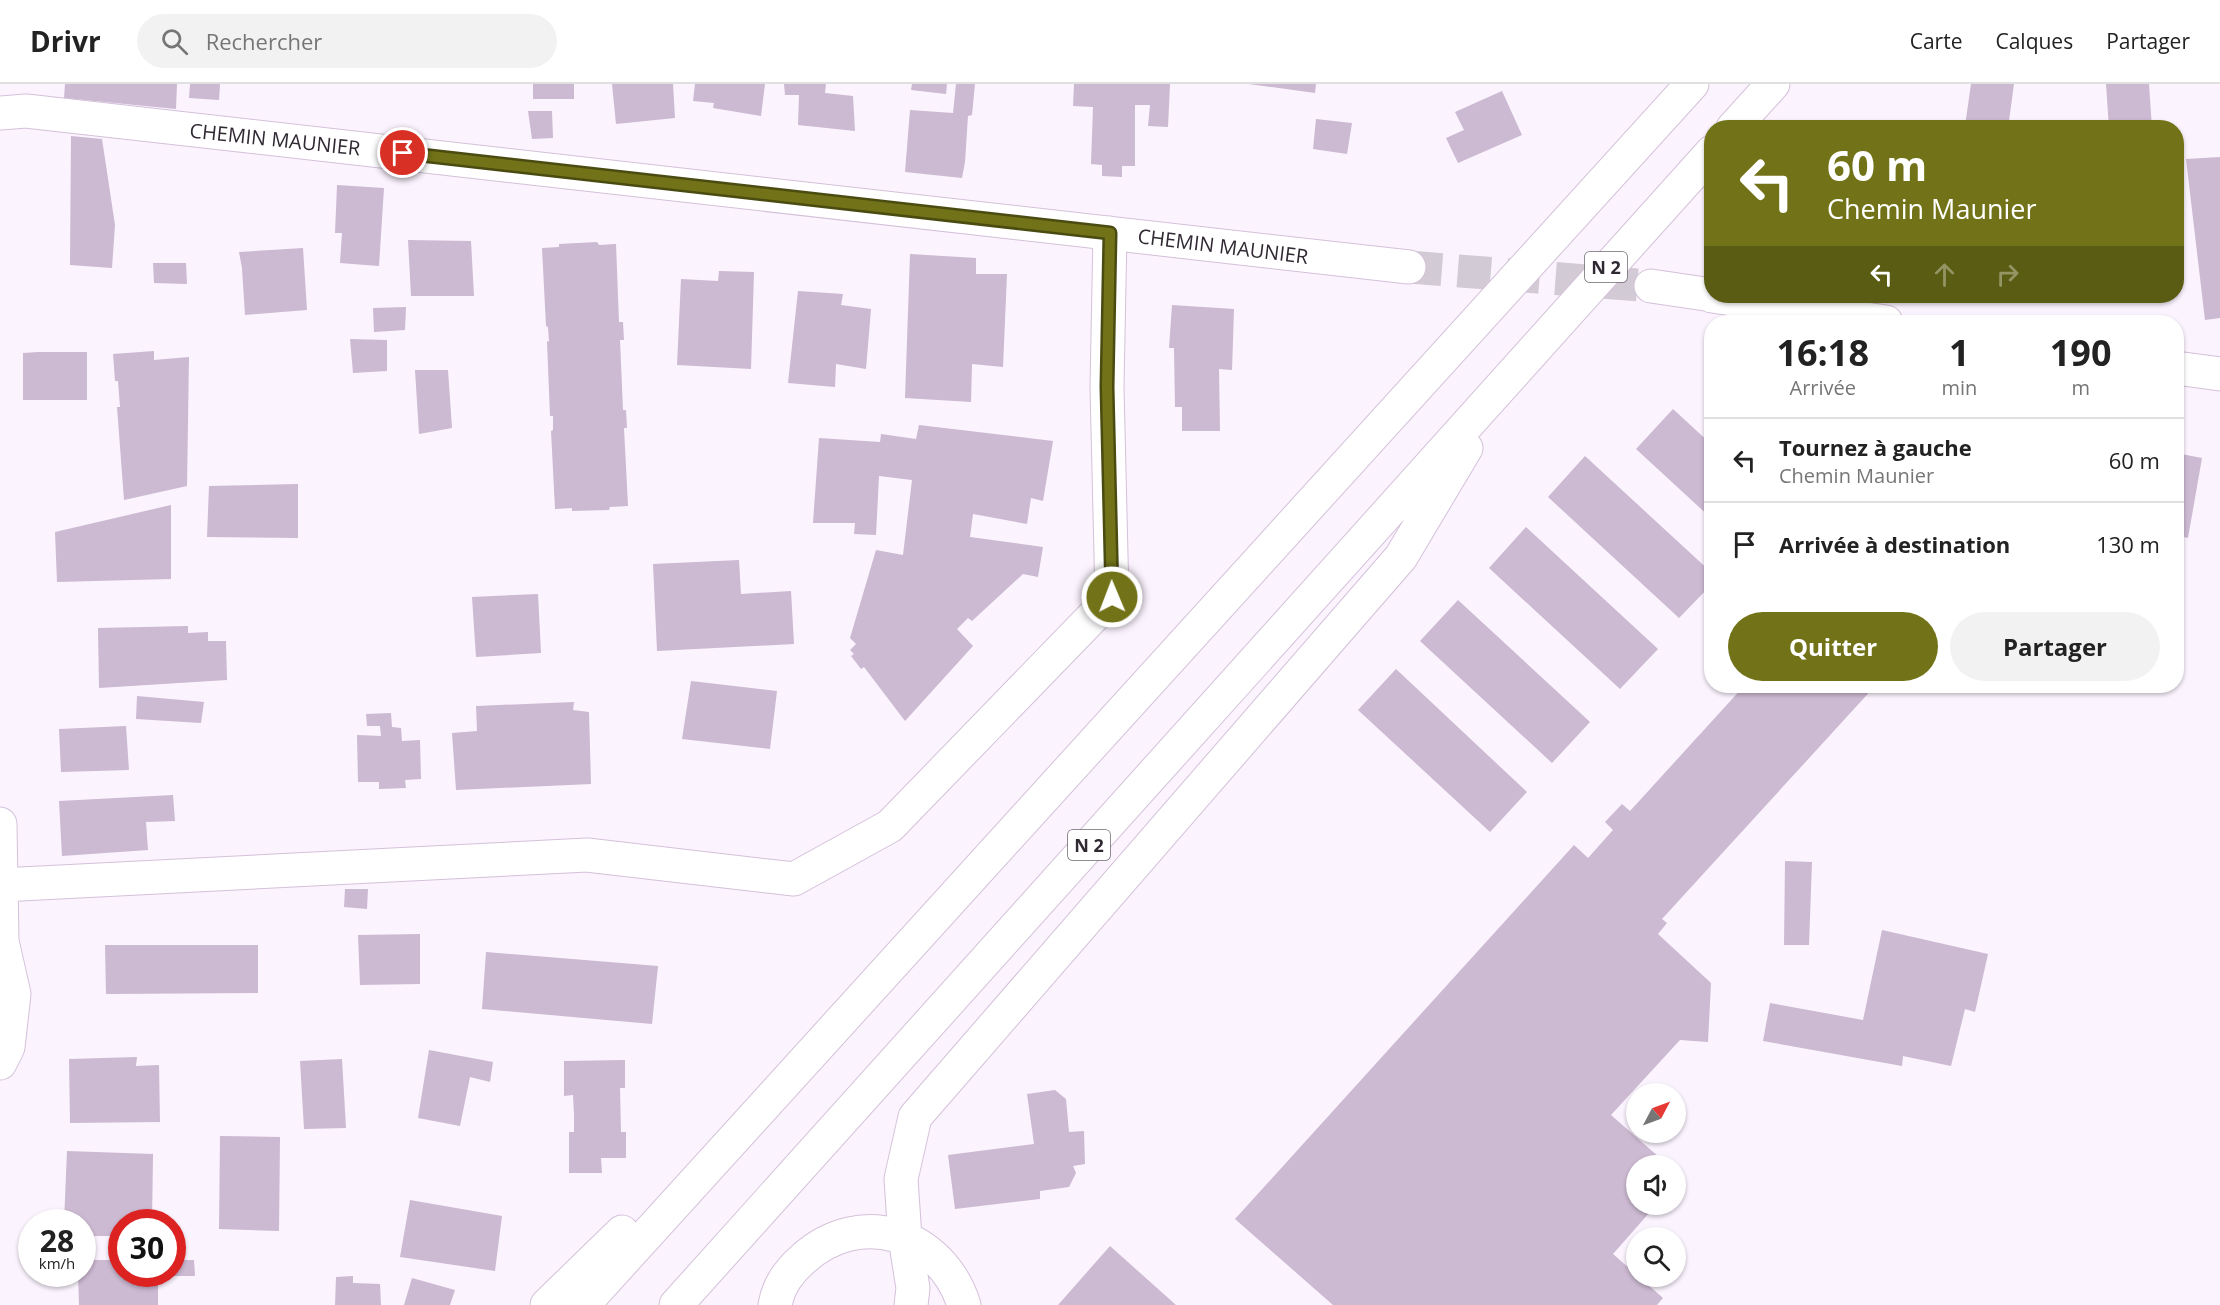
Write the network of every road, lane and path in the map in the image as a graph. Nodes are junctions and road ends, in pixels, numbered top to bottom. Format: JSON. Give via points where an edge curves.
{"nodes":[{"id":1,"x":1692,"y":84,"type":"edge"},
{"id":2,"x":1773,"y":84,"type":"edge"},
{"id":3,"x":0,"y":113,"type":"edge"},
{"id":4,"x":1740,"y":120,"type":"edge"},
{"id":5,"x":1704,"y":161,"type":"edge"},
{"id":6,"x":1110,"y":233,"type":"junction"},
{"id":7,"x":1409,"y":267,"type":"tunnel mouth"},
{"id":8,"x":1651,"y":286,"type":"tunnel mouth"},
{"id":9,"x":1704,"y":295,"type":"edge"},
{"id":10,"x":1759,"y":303,"type":"edge"},
{"id":11,"x":1839,"y":315,"type":"edge"},
{"id":12,"x":2184,"y":369,"type":"edge"},
{"id":13,"x":2220,"y":374,"type":"edge"},
{"id":14,"x":1503,"y":385,"type":"junction"},
{"id":15,"x":0,"y":824,"type":"edge"},
{"id":16,"x":1,"y":885,"type":"edge"},
{"id":17,"x":1,"y":944,"type":"edge"},
{"id":18,"x":863,"y":996,"type":"junction"},
{"id":19,"x":0,"y":1063,"type":"edge"},
{"id":20,"x":905,"y":1238,"type":"junction"},
{"id":21,"x":547,"y":1305,"type":"edge"},
{"id":22,"x":583,"y":1305,"type":"edge"},
{"id":23,"x":676,"y":1305,"type":"edge"},
{"id":24,"x":775,"y":1305,"type":"edge"},
{"id":25,"x":911,"y":1305,"type":"edge"},
{"id":26,"x":964,"y":1305,"type":"edge"}],
"edges":[{"from":1,"to":18,"type":"main road"},
{"from":2,"to":4,"type":"main road"},
{"from":3,"to":6,"type":"main road","name":"CHEMIN MAUNIER","via":[[26,111]]},
{"from":5,"to":14,"type":"main road","number":"N 2"},
{"from":6,"to":7,"type":"main road","name":"CHEMIN MAUNIER"},
{"from":6,"to":16,"type":"main road","via":[[1107,387],[1112,597],[890,826],[794,879],[587,855]]},
{"from":8,"to":9,"type":"main road"},
{"from":10,"to":11,"type":"main road"},
{"from":12,"to":13,"type":"main road"},
{"from":14,"to":20,"type":"main road","via":[[1401,557],[915,1117],[901,1179]]},
{"from":14,"to":23,"type":"main road","number":"N 2"},
{"from":15,"to":16,"type":"main road"},
{"from":16,"to":17,"type":"main road"},
{"from":17,"to":19,"type":"main road","via":[[14,994],[8,1047]]},
{"from":18,"to":21,"type":"main road"},
{"from":18,"to":22,"type":"main road"},
{"from":20,"to":24,"type":"main road","via":[[874,1231],[843,1234],[815,1248],[791,1269]]},
{"from":20,"to":25,"type":"main road","via":[[913,1288]]},
{"from":20,"to":26,"type":"main road","via":[[945,1266]]}]}
